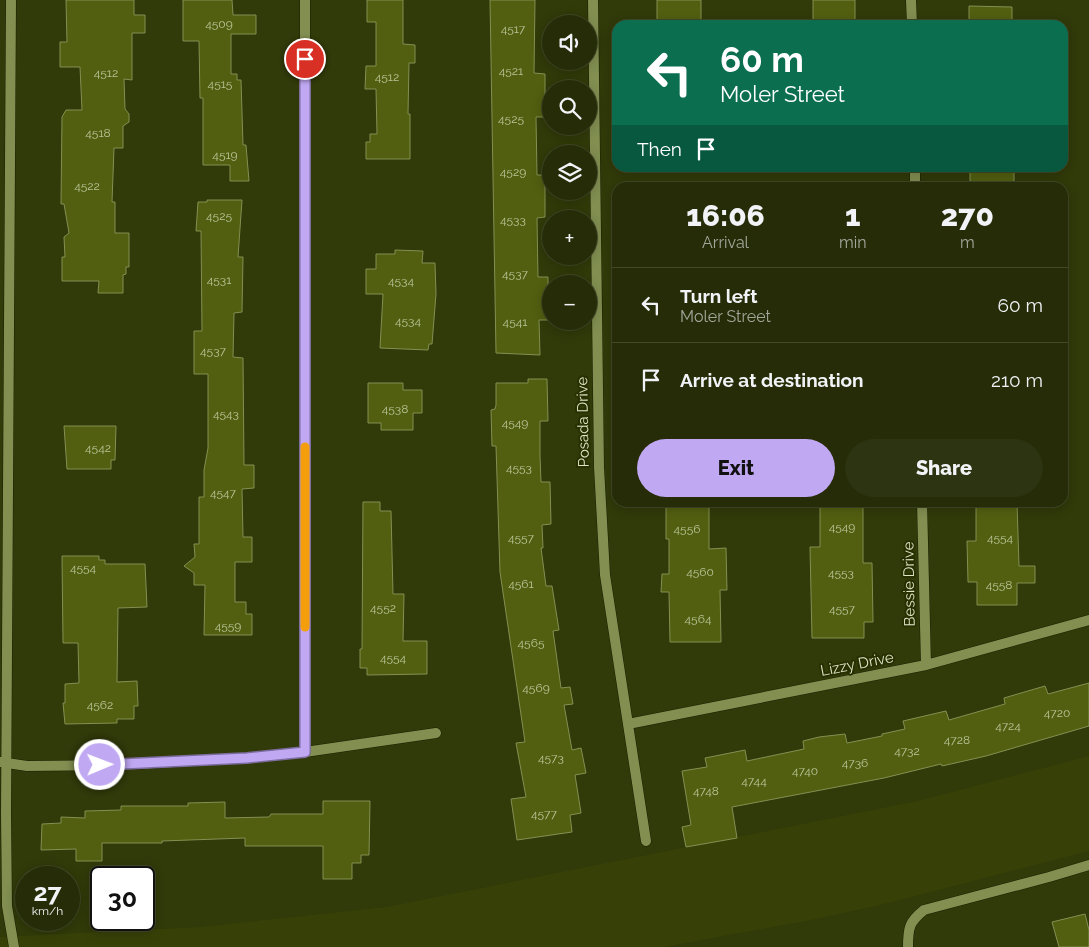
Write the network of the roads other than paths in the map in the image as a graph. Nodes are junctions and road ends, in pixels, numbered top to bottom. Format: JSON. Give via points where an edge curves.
{"nodes":[{"id":1,"x":11,"y":0,"type":"edge"},
{"id":2,"x":305,"y":0,"type":"edge"},
{"id":3,"x":593,"y":0,"type":"edge"},
{"id":4,"x":912,"y":0,"type":"edge"},
{"id":5,"x":912,"y":20,"type":"edge"},
{"id":6,"x":922,"y":507,"type":"edge"},
{"id":7,"x":1089,"y":620,"type":"edge"},
{"id":8,"x":926,"y":665,"type":"junction"},
{"id":9,"x":628,"y":724,"type":"junction"},
{"id":10,"x":436,"y":733,"type":"dead end"},
{"id":11,"x":305,"y":752,"type":"junction"},
{"id":12,"x":4,"y":763,"type":"edge"},
{"id":13,"x":646,"y":841,"type":"dead end"},
{"id":14,"x":1089,"y":865,"type":"edge"},
{"id":15,"x":14,"y":947,"type":"edge"},
{"id":16,"x":908,"y":947,"type":"edge"}],
"edges":[{"from":1,"to":12,"type":"street"},
{"from":2,"to":11,"type":"street"},
{"from":3,"to":9,"type":"street","name":"Posada Drive","via":[[599,467],[605,574]]},
{"from":4,"to":5,"type":"street"},
{"from":6,"to":8,"type":"street","name":"Bessie Drive"},
{"from":7,"to":8,"type":"street","name":"Lizzy Drive"},
{"from":8,"to":9,"type":"street","name":"Lizzy Drive"},
{"from":9,"to":13,"type":"street","name":"Posada Drive"},
{"from":10,"to":11,"type":"street"},
{"from":11,"to":12,"type":"street","via":[[118,765],[28,766]]},
{"from":12,"to":15,"type":"street","via":[[7,906]]},
{"from":14,"to":16,"type":"street","via":[[924,910],[912,920]]}]}
